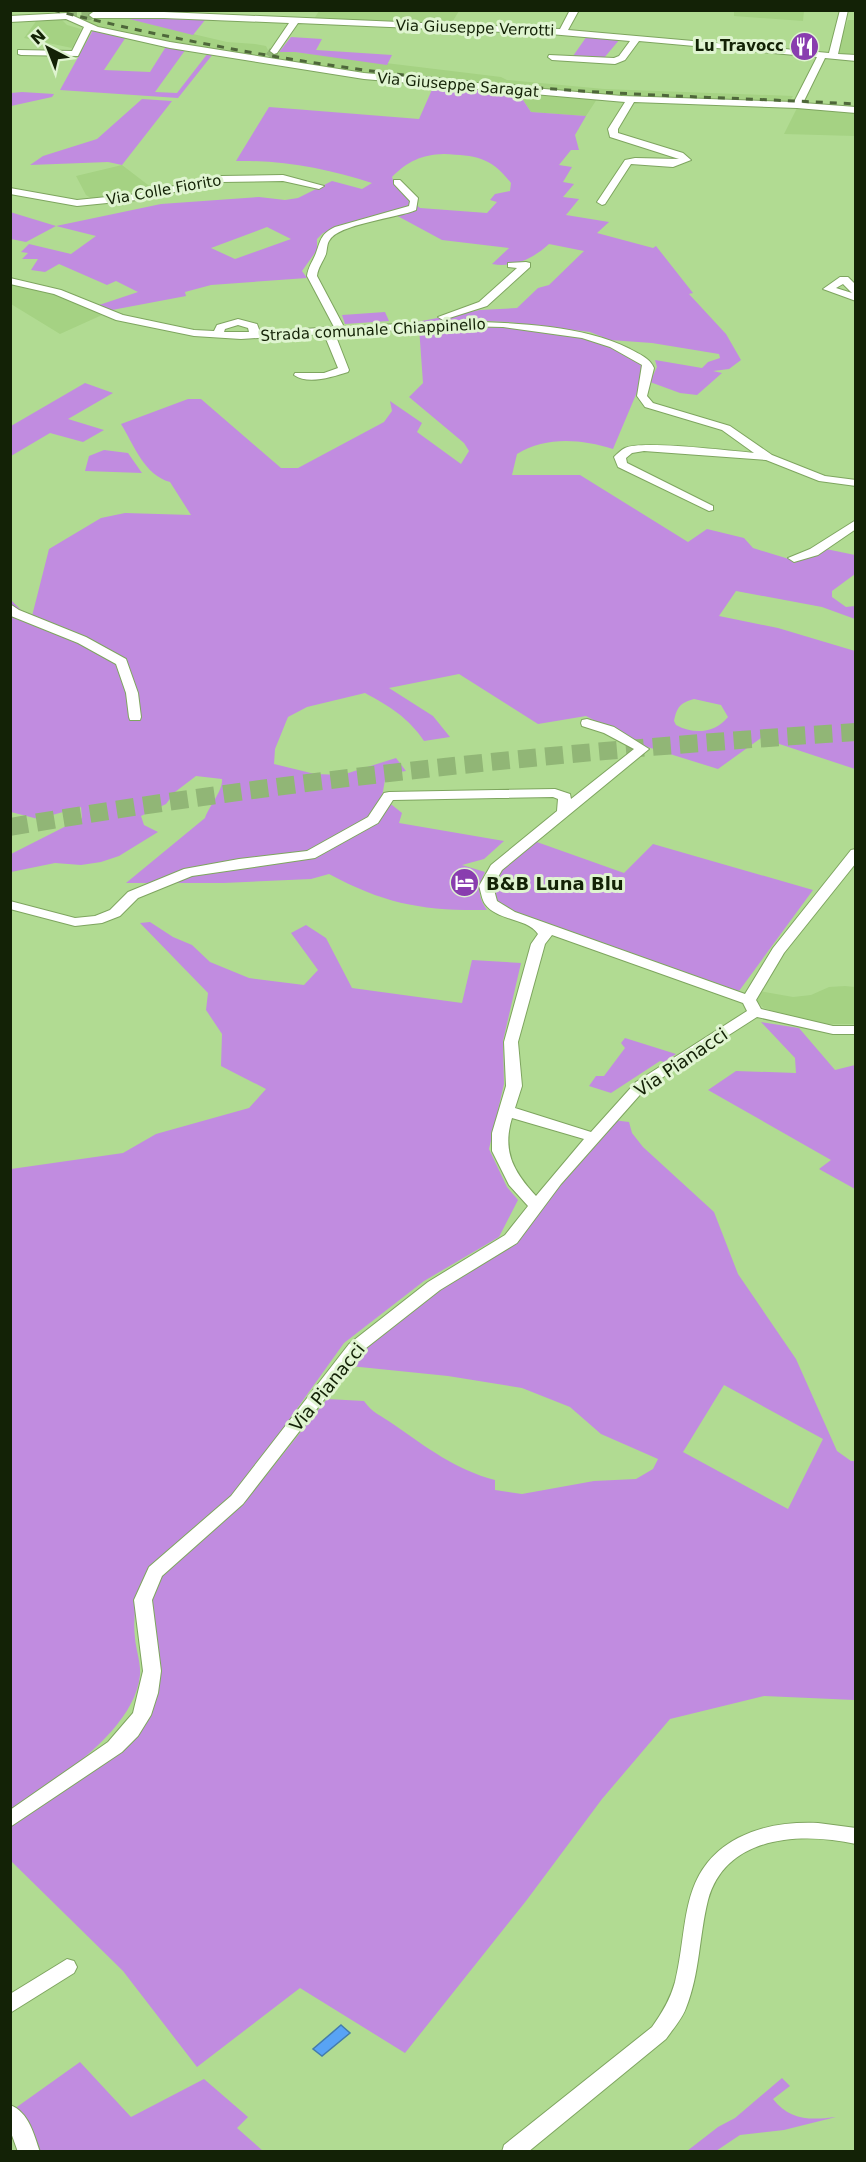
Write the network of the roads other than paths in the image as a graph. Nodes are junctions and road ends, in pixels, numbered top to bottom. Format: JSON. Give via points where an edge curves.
{"nodes":[{"id":1,"x":575,"y":10,"type":"edge"},
{"id":2,"x":93,"y":15,"type":"dead end"},
{"id":3,"x":844,"y":15,"type":"edge"},
{"id":4,"x":10,"y":19,"type":"edge"},
{"id":5,"x":295,"y":21,"type":"junction"},
{"id":6,"x":88,"y":27,"type":"junction"},
{"id":7,"x":563,"y":32,"type":"junction"},
{"id":8,"x":637,"y":38,"type":"junction"},
{"id":9,"x":21,"y":51,"type":"dead end"},
{"id":10,"x":270,"y":56,"type":"junction"},
{"id":11,"x":822,"y":56,"type":"junction"},
{"id":12,"x":552,"y":57,"type":"dead end"},
{"id":13,"x":833,"y":57,"type":"junction"},
{"id":14,"x":855,"y":58,"type":"edge"},
{"id":15,"x":631,"y":100,"type":"junction"},
{"id":16,"x":797,"y":105,"type":"junction"},
{"id":17,"x":855,"y":110,"type":"edge"},
{"id":18,"x":397,"y":182,"type":"dead end"},
{"id":19,"x":319,"y":186,"type":"dead end"},
{"id":20,"x":10,"y":191,"type":"edge"},
{"id":21,"x":602,"y":202,"type":"dead end"},
{"id":22,"x":512,"y":265,"type":"dead end"},
{"id":23,"x":10,"y":281,"type":"edge"},
{"id":24,"x":855,"y":292,"type":"edge"},
{"id":25,"x":855,"y":298,"type":"edge"},
{"id":26,"x":399,"y":325,"type":"junction"},
{"id":27,"x":334,"y":330,"type":"junction"},
{"id":28,"x":299,"y":375,"type":"dead end"},
{"id":29,"x":768,"y":457,"type":"junction"},
{"id":30,"x":855,"y":483,"type":"edge"},
{"id":31,"x":709,"y":508,"type":"dead end"},
{"id":32,"x":855,"y":524,"type":"edge"},
{"id":33,"x":794,"y":558,"type":"dead end"},
{"id":34,"x":10,"y":608,"type":"edge"},
{"id":35,"x":135,"y":717,"type":"dead end"},
{"id":36,"x":587,"y":723,"type":"dead end"},
{"id":37,"x":564,"y":812,"type":"junction"},
{"id":38,"x":855,"y":853,"type":"edge"},
{"id":39,"x":10,"y":905,"type":"edge"},
{"id":40,"x":539,"y":924,"type":"junction"},
{"id":41,"x":752,"y":1006,"type":"junction"},
{"id":42,"x":855,"y":1030,"type":"edge"},
{"id":43,"x":507,"y":1111,"type":"junction"},
{"id":44,"x":592,"y":1137,"type":"junction"},
{"id":45,"x":536,"y":1206,"type":"junction"},
{"id":46,"x":10,"y":1820,"type":"edge"},
{"id":47,"x":855,"y":1836,"type":"edge"},
{"id":48,"x":67,"y":1967,"type":"dead end"},
{"id":49,"x":10,"y":2006,"type":"edge"},
{"id":50,"x":10,"y":2114,"type":"edge"},
{"id":51,"x":29,"y":2151,"type":"edge"},
{"id":52,"x":512,"y":2151,"type":"edge"}],
"edges":[{"from":1,"to":7,"type":"street"},
{"from":2,"to":5,"type":"street","name":"Via Giuseppe Verrotti"},
{"from":3,"to":13,"type":"street"},
{"from":4,"to":6,"type":"street","name":"Via Giuseppe Saragat","via":[[67,16]]},
{"from":5,"to":7,"type":"street","name":"Via Giuseppe Verrotti"},
{"from":5,"to":10,"type":"street"},
{"from":6,"to":9,"type":"street","via":[[75,54]]},
{"from":6,"to":10,"type":"street","name":"Via Giuseppe Saragat","via":[[175,45]]},
{"from":7,"to":8,"type":"street","name":"Via Giuseppe Verrotti"},
{"from":8,"to":11,"type":"street","name":"Via Giuseppe Verrotti"},
{"from":8,"to":12,"type":"street","via":[[615,61]]},
{"from":10,"to":15,"type":"street","name":"Via Giuseppe Saragat","via":[[364,76]]},
{"from":11,"to":13,"type":"street","name":"Via Giuseppe Verrotti"},
{"from":11,"to":16,"type":"street"},
{"from":13,"to":14,"type":"street","name":"Via Giuseppe Verrotti"},
{"from":15,"to":16,"type":"street","name":"Via Giuseppe Saragat"},
{"from":15,"to":21,"type":"street","via":[[613,135],[686,160],[628,162]]},
{"from":16,"to":17,"type":"street","name":"Via Giuseppe Saragat"},
{"from":18,"to":27,"type":"street","via":[[415,200],[413,208],[335,230],[323,241],[324,253],[312,276]]},
{"from":19,"to":20,"type":"street","name":"Via Colle Fiorito","via":[[279,178],[221,179],[129,198],[72,203]]},
{"from":22,"to":26,"type":"street","via":[[526,265],[483,304]]},
{"from":23,"to":27,"type":"street","name":"Strada comunale Chiappinello","via":[[57,292],[131,321],[218,335]]},
{"from":24,"to":25,"type":"street","via":[[843,279],[828,289]]},
{"from":26,"to":27,"type":"street","name":"Strada comunale Chiappinello"},
{"from":26,"to":29,"type":"street","name":"Strada comunale Chiappinello","via":[[502,324],[603,341],[647,363],[650,368],[642,396],[645,402],[726,428]]},
{"from":27,"to":28,"type":"street","via":[[344,370],[325,376]]},
{"from":29,"to":30,"type":"street","name":"Strada comunale Chiappinello","via":[[823,479]]},
{"from":29,"to":31,"type":"street","via":[[644,448],[629,450],[620,457],[622,465]]},
{"from":32,"to":33,"type":"street","via":[[814,552]]},
{"from":34,"to":35,"type":"street","via":[[122,662]]},
{"from":36,"to":37,"type":"street","via":[[643,749]]},
{"from":37,"to":39,"type":"street","via":[[565,797],[555,793],[389,796],[373,820],[310,855],[189,872],[133,895],[115,913],[97,920],[75,922]]},
{"from":37,"to":40,"type":"street","via":[[496,868],[487,881],[487,897],[499,910]]},
{"from":38,"to":41,"type":"street","via":[[778,951]]},
{"from":40,"to":41,"type":"street"},
{"from":40,"to":43,"type":"street","via":[[545,934],[538,944],[512,1041],[514,1086]]},
{"from":41,"to":42,"type":"street","via":[[833,1030]]},
{"from":41,"to":44,"type":"street","name":"Via Pianacci","via":[[641,1085]]},
{"from":43,"to":44,"type":"street"},
{"from":43,"to":45,"type":"street","via":[[500,1133],[500,1151],[518,1185]]},
{"from":44,"to":45,"type":"street","name":"Via Pianacci"},
{"from":45,"to":46,"type":"street","name":"Via Pianacci","via":[[511,1239],[434,1286],[355,1348],[237,1500],[155,1572],[143,1600],[152,1671],[142,1715],[115,1747]]},
{"from":47,"to":52,"type":"street","via":[[812,1830],[775,1833],[746,1842],[718,1861],[707,1874],[700,1893],[686,1974],[669,2022]]},
{"from":48,"to":49,"type":"street"},
{"from":50,"to":51,"type":"street","via":[[20,2126]]}]}
